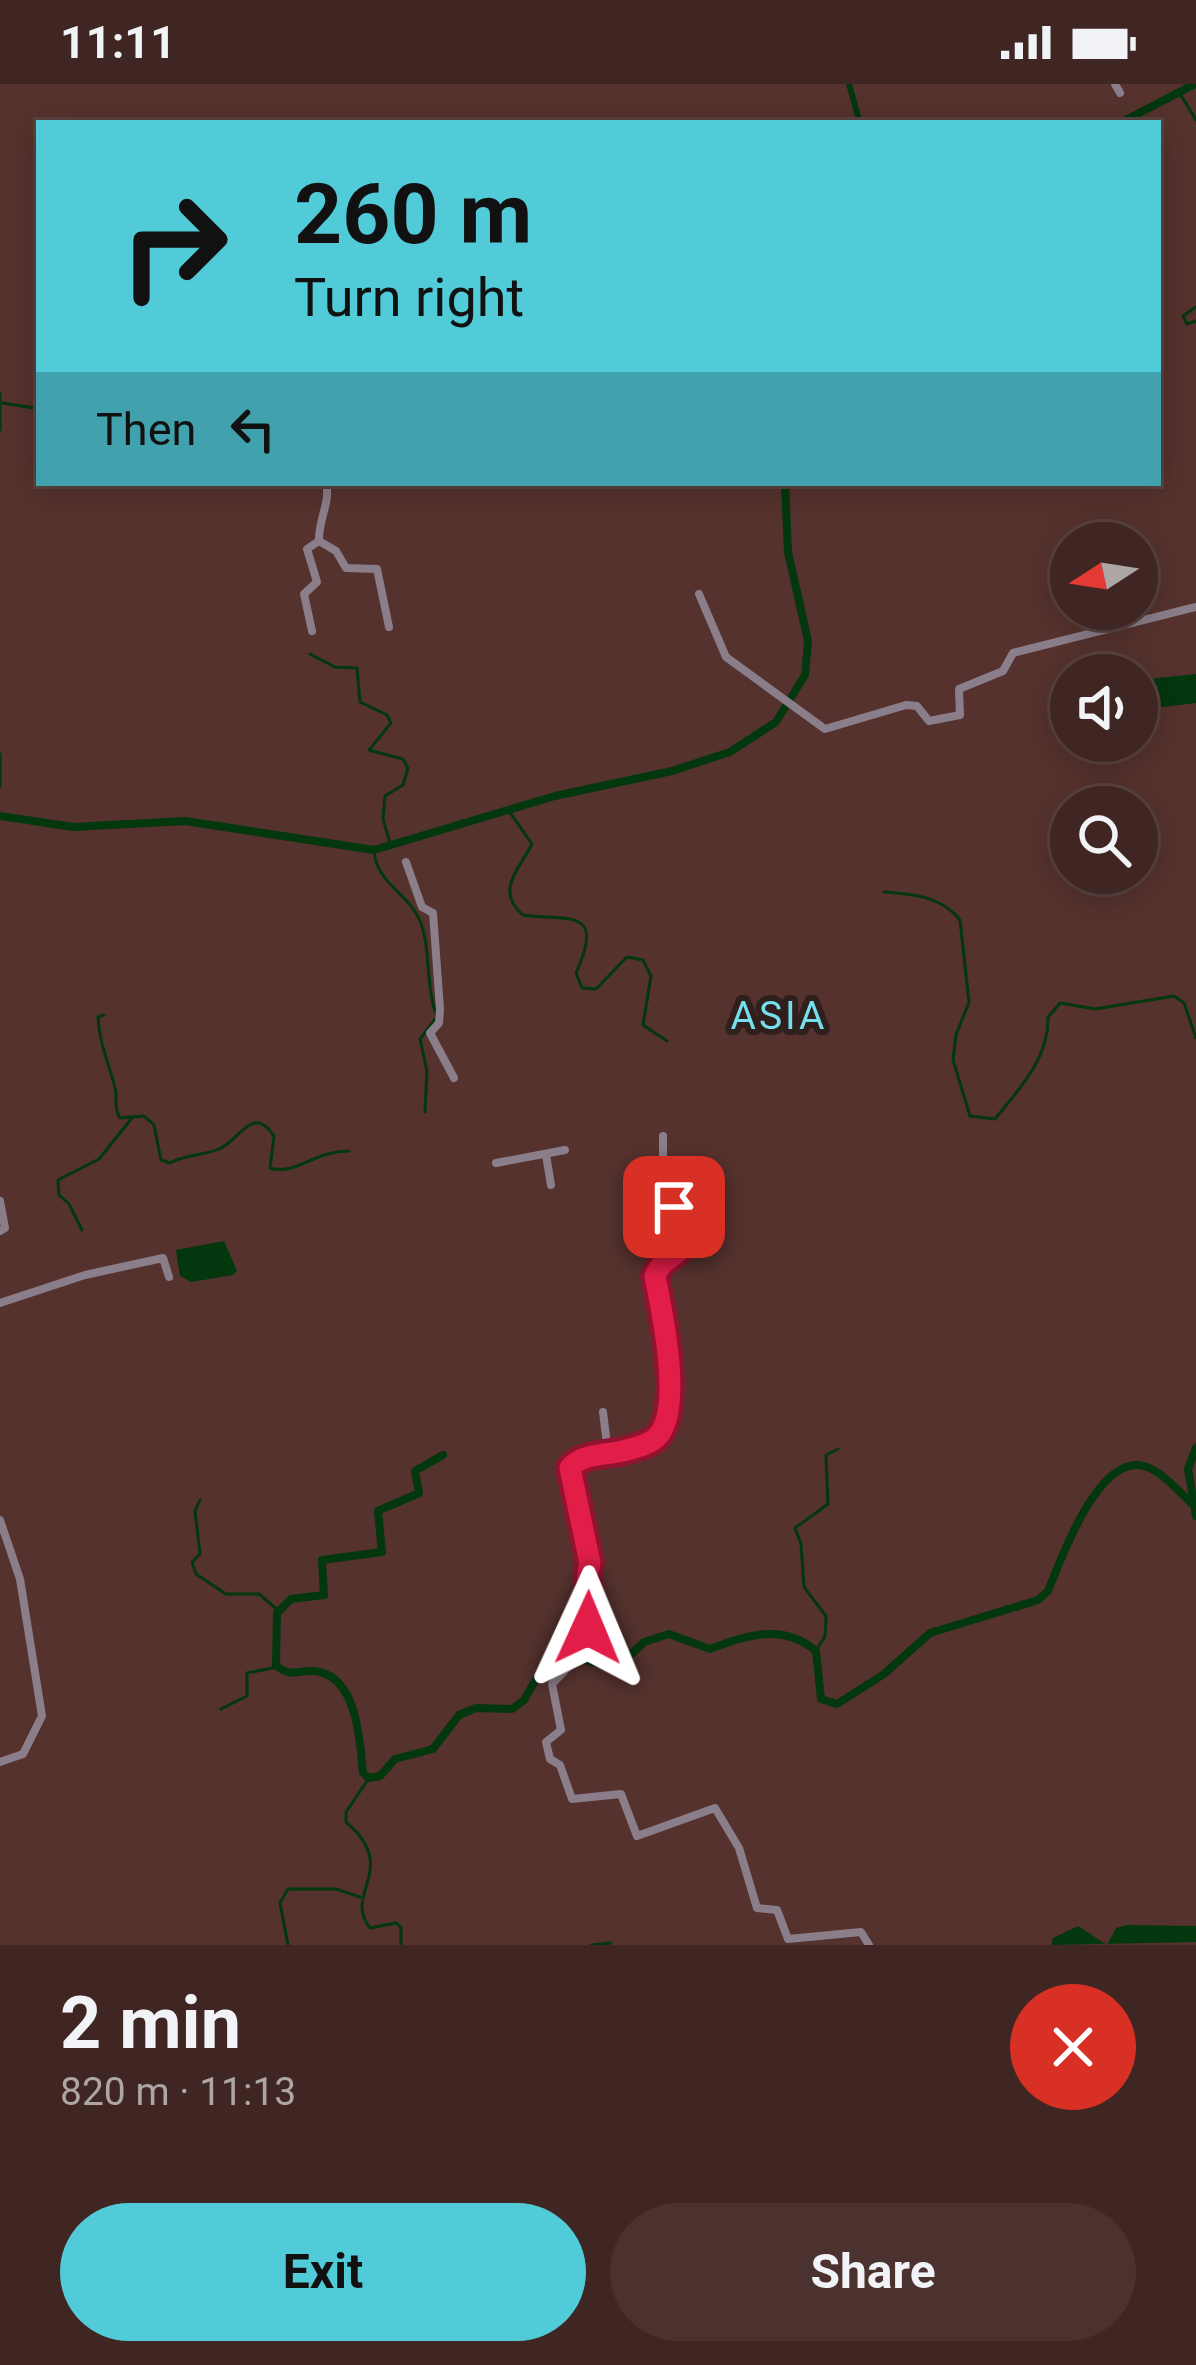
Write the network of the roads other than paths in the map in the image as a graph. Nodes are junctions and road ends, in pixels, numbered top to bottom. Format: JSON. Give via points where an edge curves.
{"nodes":[{"id":1,"x":326,"y":486,"type":"edge"},
{"id":2,"x":320,"y":541,"type":"junction"},
{"id":3,"x":699,"y":594,"type":"dead end"},
{"id":4,"x":1196,"y":607,"type":"edge"},
{"id":5,"x":388,"y":627,"type":"dead end"},
{"id":6,"x":312,"y":632,"type":"dead end"},
{"id":7,"x":406,"y":862,"type":"dead end"},
{"id":8,"x":454,"y":1078,"type":"dead end"},
{"id":9,"x":663,"y":1136,"type":"dead end"},
{"id":10,"x":565,"y":1150,"type":"dead end"},
{"id":11,"x":546,"y":1155,"type":"junction"},
{"id":12,"x":496,"y":1163,"type":"dead end"},
{"id":13,"x":551,"y":1185,"type":"dead end"},
{"id":14,"x":0,"y":1201,"type":"edge"},
{"id":15,"x":0,"y":1232,"type":"edge"},
{"id":16,"x":169,"y":1277,"type":"dead end"},
{"id":17,"x":0,"y":1303,"type":"edge"},
{"id":18,"x":603,"y":1412,"type":"dead end"},
{"id":19,"x":608,"y":1454,"type":"junction"},
{"id":20,"x":0,"y":1520,"type":"edge"},
{"id":21,"x":0,"y":1762,"type":"edge"},
{"id":22,"x":869,"y":1945,"type":"edge"}],
"edges":[{"from":1,"to":2,"type":"street"},
{"from":2,"to":5,"type":"street","via":[[346,568],[376,569]]},
{"from":2,"to":6,"type":"street","via":[[307,549],[317,582],[304,593]]},
{"from":3,"to":4,"type":"street","via":[[726,657],[825,729],[906,705],[934,722],[960,715],[958,689],[1003,671],[1013,653]]},
{"from":7,"to":8,"type":"street","via":[[422,907],[433,913],[440,1009],[430,1034]]},
{"from":9,"to":19,"type":"street","via":[[662,1164],[683,1244],[655,1276],[669,1403],[656,1438]]},
{"from":10,"to":11,"type":"street"},
{"from":11,"to":12,"type":"street"},
{"from":11,"to":13,"type":"street"},
{"from":14,"to":15,"type":"street"},
{"from":16,"to":17,"type":"street","via":[[164,1258]]},
{"from":18,"to":19,"type":"street"},
{"from":19,"to":22,"type":"street","via":[[570,1468],[592,1610],[574,1661],[552,1684],[561,1730],[545,1744],[551,1760],[572,1799],[621,1794],[641,1837],[715,1808],[739,1848],[757,1908],[777,1910],[788,1939],[861,1932]]},
{"from":20,"to":21,"type":"street","via":[[20,1579],[43,1716],[23,1754]]}]}
